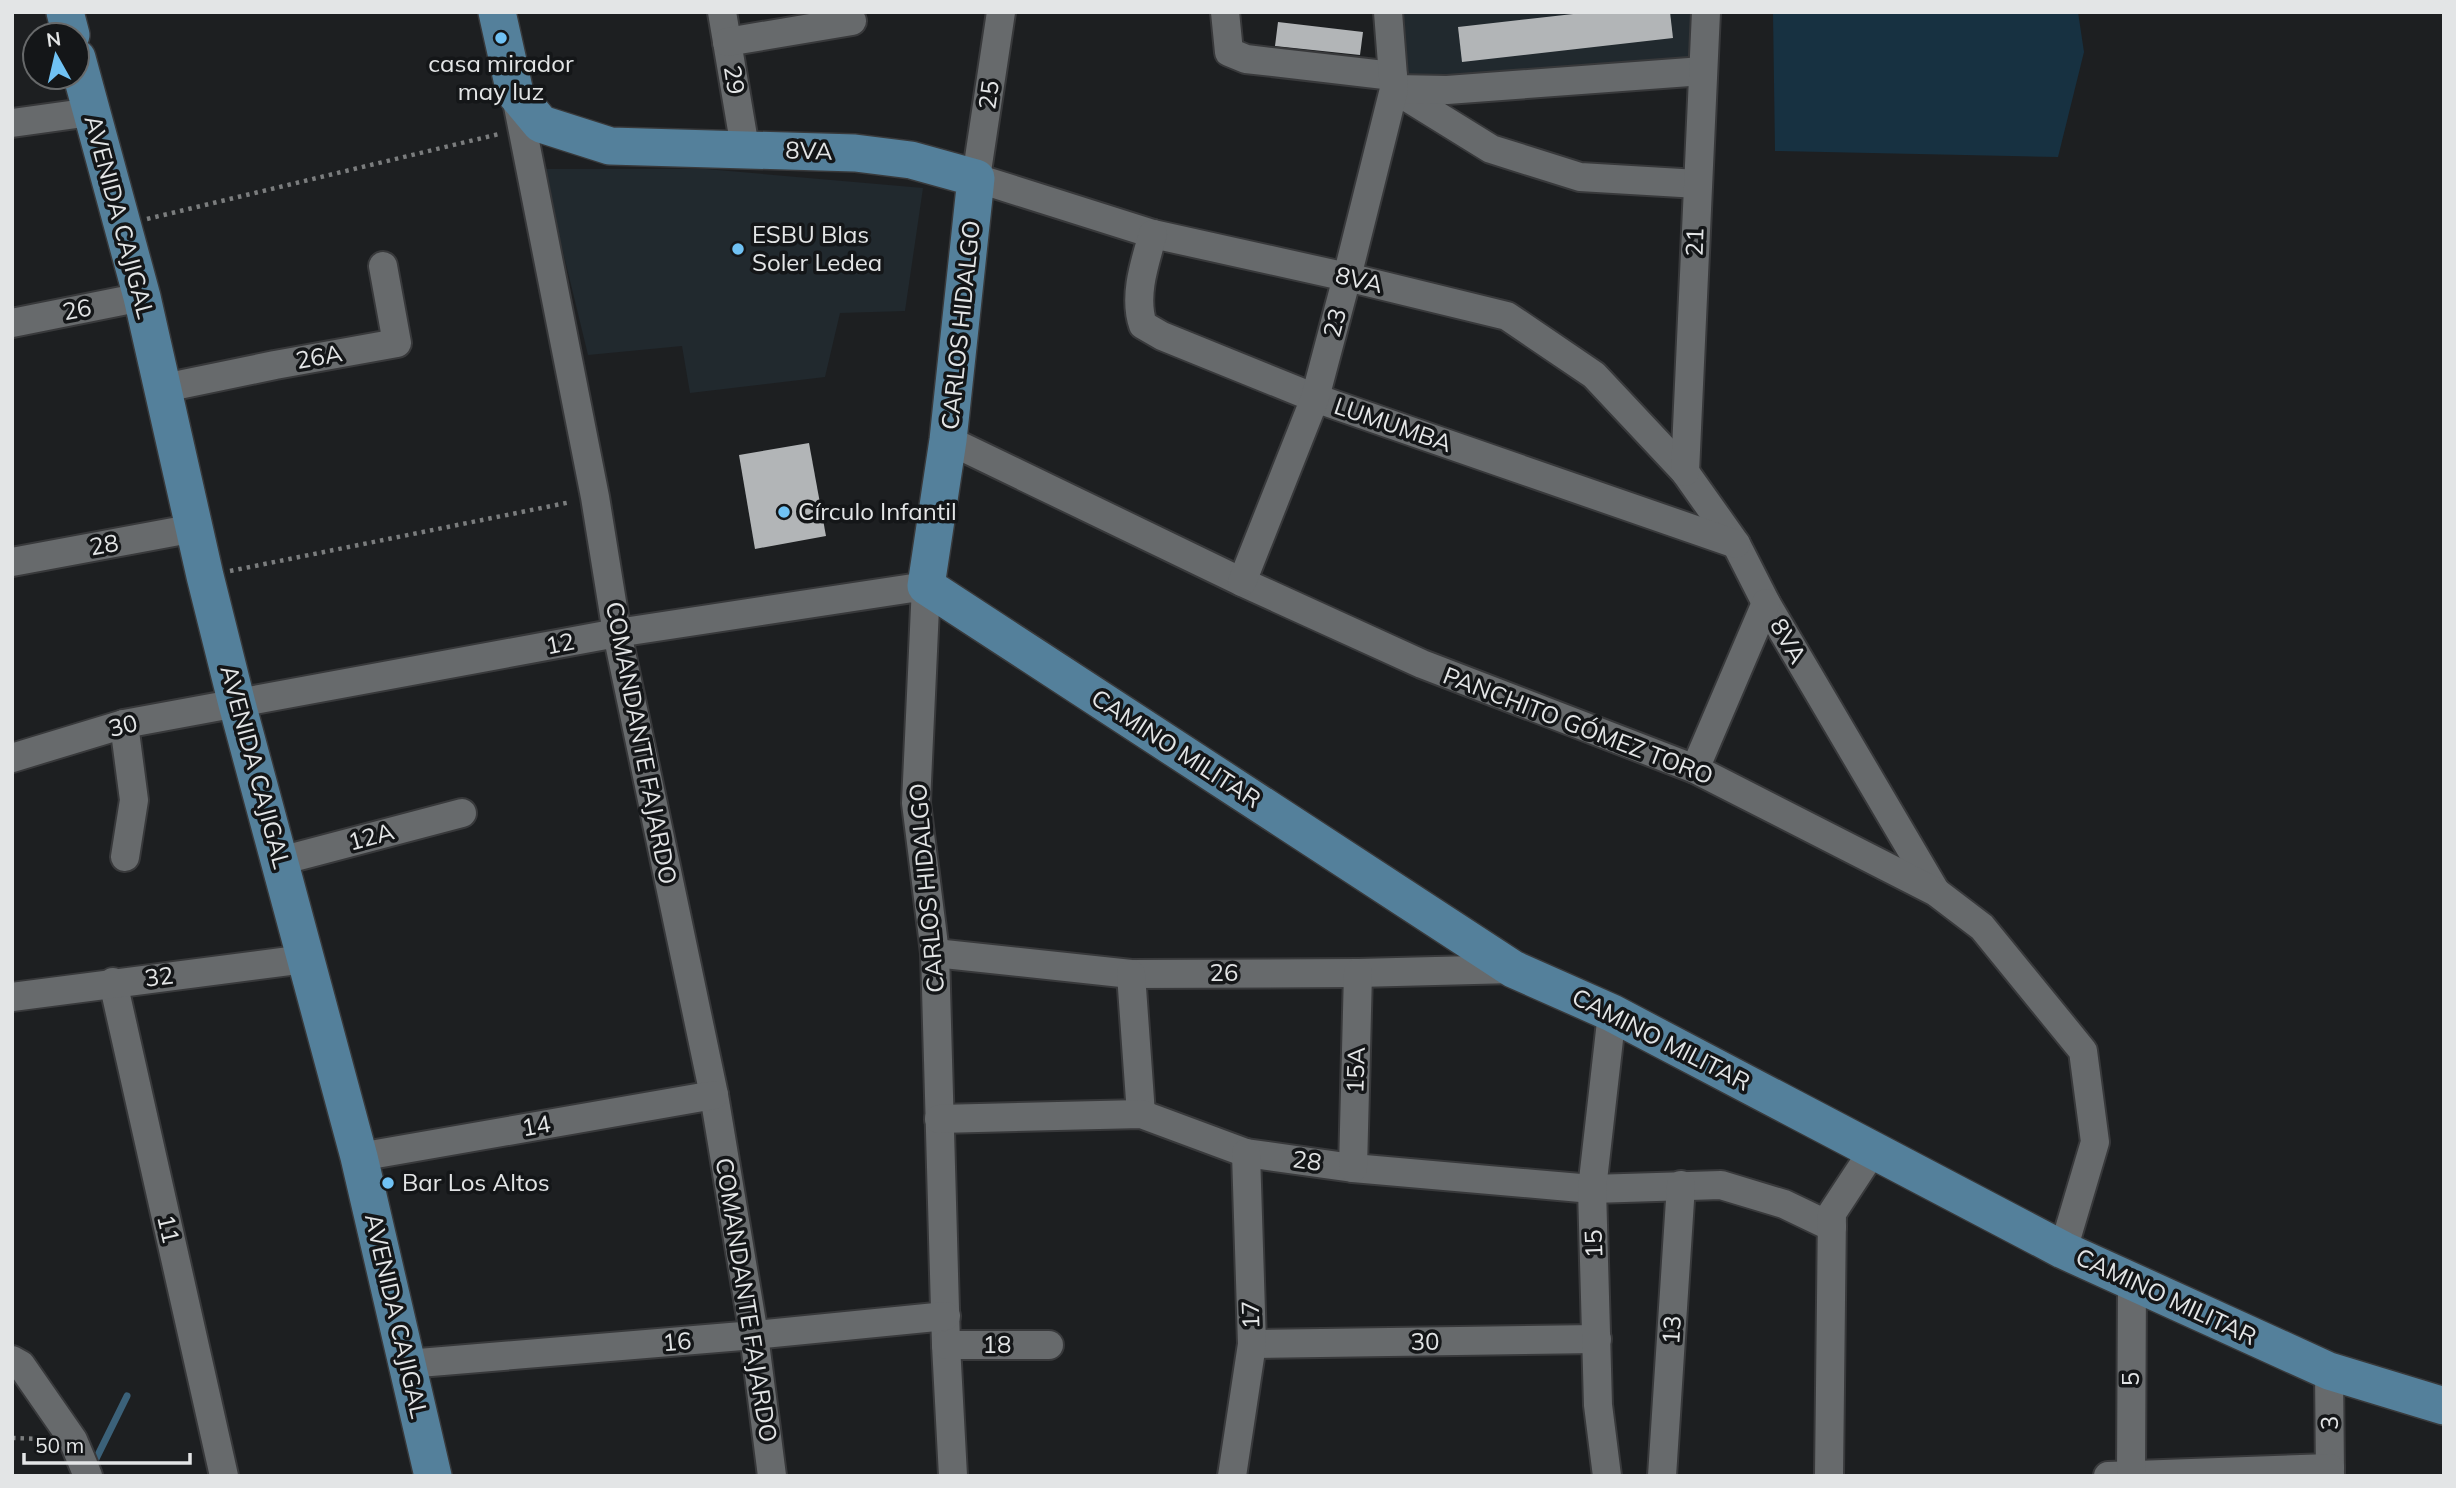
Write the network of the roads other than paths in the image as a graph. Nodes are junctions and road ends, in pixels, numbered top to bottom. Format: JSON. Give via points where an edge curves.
{"nodes":[{"id":1,"x":497,"y":12,"type":"edge"},
{"id":2,"x":722,"y":12,"type":"edge"},
{"id":3,"x":1001,"y":12,"type":"edge"},
{"id":4,"x":1225,"y":12,"type":"edge"},
{"id":5,"x":1388,"y":12,"type":"edge"},
{"id":6,"x":1706,"y":12,"type":"edge"},
{"id":7,"x":852,"y":21,"type":"dead end"},
{"id":8,"x":727,"y":42,"type":"junction"},
{"id":9,"x":1703,"y":71,"type":"junction"},
{"id":10,"x":1393,"y":82,"type":"junction"},
{"id":11,"x":86,"y":91,"type":"edge"},
{"id":12,"x":515,"y":93,"type":"junction"},
{"id":13,"x":91,"y":112,"type":"junction"},
{"id":14,"x":12,"y":122,"type":"edge"},
{"id":15,"x":745,"y":148,"type":"junction"},
{"id":16,"x":976,"y":178,"type":"junction"},
{"id":17,"x":1698,"y":184,"type":"junction"},
{"id":18,"x":1153,"y":234,"type":"junction"},
{"id":19,"x":383,"y":266,"type":"dead end"},
{"id":20,"x":1347,"y":277,"type":"junction"},
{"id":21,"x":142,"y":296,"type":"junction"},
{"id":22,"x":12,"y":323,"type":"edge"},
{"id":23,"x":164,"y":388,"type":"junction"},
{"id":24,"x":1315,"y":398,"type":"junction"},
{"id":25,"x":948,"y":440,"type":"junction"},
{"id":26,"x":1685,"y":472,"type":"junction"},
{"id":27,"x":195,"y":528,"type":"junction"},
{"id":28,"x":1736,"y":544,"type":"junction"},
{"id":29,"x":12,"y":562,"type":"edge"},
{"id":30,"x":1242,"y":582,"type":"junction"},
{"id":31,"x":926,"y":586,"type":"junction"},
{"id":32,"x":1766,"y":603,"type":"junction"},
{"id":33,"x":617,"y":633,"type":"junction"},
{"id":34,"x":237,"y":704,"type":"junction"},
{"id":35,"x":124,"y":724,"type":"junction"},
{"id":36,"x":12,"y":758,"type":"edge"},
{"id":37,"x":1695,"y":768,"type":"junction"},
{"id":38,"x":461,"y":813,"type":"dead end"},
{"id":39,"x":125,"y":857,"type":"dead end"},
{"id":40,"x":281,"y":861,"type":"junction"},
{"id":41,"x":1936,"y":892,"type":"junction"},
{"id":42,"x":935,"y":953,"type":"junction"},
{"id":43,"x":305,"y":959,"type":"junction"},
{"id":44,"x":1513,"y":969,"type":"junction"},
{"id":45,"x":1359,"y":973,"type":"junction"},
{"id":46,"x":1131,"y":974,"type":"junction"},
{"id":47,"x":113,"y":982,"type":"junction"},
{"id":48,"x":12,"y":997,"type":"edge"},
{"id":49,"x":1612,"y":1013,"type":"junction"},
{"id":50,"x":714,"y":1095,"type":"junction"},
{"id":51,"x":1141,"y":1114,"type":"junction"},
{"id":52,"x":939,"y":1119,"type":"junction"},
{"id":53,"x":1874,"y":1149,"type":"junction"},
{"id":54,"x":1246,"y":1153,"type":"junction"},
{"id":55,"x":359,"y":1157,"type":"junction"},
{"id":56,"x":1353,"y":1168,"type":"junction"},
{"id":57,"x":1681,"y":1185,"type":"junction"},
{"id":58,"x":1592,"y":1189,"type":"junction"},
{"id":59,"x":1832,"y":1227,"type":"junction"},
{"id":60,"x":2063,"y":1250,"type":"junction"},
{"id":61,"x":2132,"y":1282,"type":"junction"},
{"id":62,"x":946,"y":1316,"type":"junction"},
{"id":63,"x":754,"y":1335,"type":"junction"},
{"id":64,"x":1597,"y":1339,"type":"junction"},
{"id":65,"x":1252,"y":1344,"type":"junction"},
{"id":66,"x":946,"y":1345,"type":"junction"},
{"id":67,"x":1049,"y":1345,"type":"dead end"},
{"id":68,"x":12,"y":1360,"type":"edge"},
{"id":69,"x":407,"y":1364,"type":"junction"},
{"id":70,"x":2329,"y":1371,"type":"junction"},
{"id":71,"x":2444,"y":1406,"type":"edge"},
{"id":72,"x":2330,"y":1472,"type":"edge"},
{"id":73,"x":2124,"y":1475,"type":"edge"},
{"id":74,"x":88,"y":1476,"type":"edge"},
{"id":75,"x":224,"y":1476,"type":"edge"},
{"id":76,"x":433,"y":1476,"type":"edge"},
{"id":77,"x":772,"y":1476,"type":"edge"},
{"id":78,"x":953,"y":1476,"type":"edge"},
{"id":79,"x":1232,"y":1476,"type":"edge"},
{"id":80,"x":1607,"y":1476,"type":"edge"},
{"id":81,"x":1662,"y":1476,"type":"edge"},
{"id":82,"x":1829,"y":1476,"type":"edge"}],
"edges":[{"from":1,"to":12,"type":"main road","name":"COMANDANTE FAJARDO"},
{"from":2,"to":8,"type":"street","name":"29"},
{"from":3,"to":16,"type":"street","name":"25"},
{"from":4,"to":10,"type":"street","via":[[1229,52],[1246,60]]},
{"from":5,"to":10,"type":"street","name":"23"},
{"from":6,"to":9,"type":"street","name":"21"},
{"from":7,"to":8,"type":"street"},
{"from":8,"to":15,"type":"street","name":"29"},
{"from":9,"to":10,"type":"street","via":[[1447,90]]},
{"from":9,"to":17,"type":"street","name":"21"},
{"from":10,"to":17,"type":"street","via":[[1491,149],[1580,177]]},
{"from":10,"to":20,"type":"street","name":"23"},
{"from":11,"to":13,"type":"main road","name":"AVENIDA CAJIGAL"},
{"from":12,"to":15,"type":"main road","name":"8VA","via":[[541,124],[610,146]]},
{"from":12,"to":33,"type":"street","name":"COMANDANTE FAJARDO","via":[[595,497]]},
{"from":13,"to":14,"type":"street"},
{"from":13,"to":21,"type":"main road","name":"AVENIDA CAJIGAL"},
{"from":15,"to":16,"type":"main road","name":"8VA","via":[[911,160]]},
{"from":16,"to":18,"type":"street","name":"8VA"},
{"from":16,"to":25,"type":"main road","name":"CARLOS HIDALGO"},
{"from":17,"to":26,"type":"street","name":"21"},
{"from":18,"to":20,"type":"street","name":"8VA"},
{"from":18,"to":24,"type":"street","name":"LUMUMBA","via":[[1143,268],[1139,313],[1143,325]]},
{"from":19,"to":23,"type":"street","name":"26A","via":[[397,344]]},
{"from":20,"to":24,"type":"street","name":"23"},
{"from":20,"to":26,"type":"street","name":"8VA","via":[[1507,316],[1594,375]]},
{"from":21,"to":22,"type":"street","name":"26"},
{"from":21,"to":23,"type":"main road","name":"AVENIDA CAJIGAL"},
{"from":23,"to":27,"type":"main road","name":"AVENIDA CAJIGAL"},
{"from":24,"to":28,"type":"street","name":"LUMUMBA"},
{"from":24,"to":30,"type":"street","name":"23"},
{"from":25,"to":30,"type":"street","name":"PANCHITO GÓMEZ TORO"},
{"from":25,"to":31,"type":"main road","name":"CARLOS HIDALGO"},
{"from":26,"to":28,"type":"street","name":"8VA"},
{"from":27,"to":29,"type":"street","name":"28"},
{"from":27,"to":34,"type":"main road","name":"AVENIDA CAJIGAL"},
{"from":28,"to":32,"type":"street","name":"8VA"},
{"from":30,"to":37,"type":"street","name":"PANCHITO GÓMEZ TORO","via":[[1422,664]]},
{"from":31,"to":33,"type":"street","name":"12"},
{"from":31,"to":42,"type":"street","name":"CARLOS HIDALGO","via":[[916,803]]},
{"from":31,"to":44,"type":"main road","name":"CAMINO MILITAR"},
{"from":32,"to":37,"type":"street"},
{"from":32,"to":41,"type":"street","name":"8VA"},
{"from":33,"to":34,"type":"street","name":"12"},
{"from":33,"to":50,"type":"street","name":"COMANDANTE FAJARDO"},
{"from":34,"to":35,"type":"street","name":"30"},
{"from":34,"to":40,"type":"main road","name":"AVENIDA CAJIGAL"},
{"from":35,"to":36,"type":"street","name":"30"},
{"from":35,"to":39,"type":"street","via":[[134,800]]},
{"from":37,"to":41,"type":"street","name":"PANCHITO GÓMEZ TORO"},
{"from":38,"to":40,"type":"street","name":"12A"},
{"from":40,"to":43,"type":"main road","name":"AVENIDA CAJIGAL"},
{"from":41,"to":60,"type":"street","name":"PANCHITO GÓMEZ TORO","via":[[1982,927],[2083,1051],[2095,1142]]},
{"from":42,"to":46,"type":"street","name":"26"},
{"from":42,"to":52,"type":"street","name":"CARLOS HIDALGO"},
{"from":43,"to":47,"type":"street","name":"32"},
{"from":43,"to":55,"type":"main road","name":"AVENIDA CAJIGAL"},
{"from":44,"to":45,"type":"street","name":"26"},
{"from":44,"to":49,"type":"main road","name":"CAMINO MILITAR"},
{"from":45,"to":46,"type":"street","name":"26"},
{"from":45,"to":56,"type":"street","name":"15A"},
{"from":46,"to":51,"type":"street"},
{"from":47,"to":48,"type":"street","name":"32"},
{"from":47,"to":75,"type":"street","name":"11"},
{"from":49,"to":53,"type":"main road","name":"CAMINO MILITAR"},
{"from":49,"to":58,"type":"street","name":"15"},
{"from":50,"to":55,"type":"street","name":"14"},
{"from":50,"to":63,"type":"street","name":"COMANDANTE FAJARDO"},
{"from":51,"to":52,"type":"street","name":"28"},
{"from":51,"to":54,"type":"street","name":"28"},
{"from":52,"to":62,"type":"street","name":"CARLOS HIDALGO"},
{"from":53,"to":59,"type":"street","via":[[1832,1213]]},
{"from":53,"to":60,"type":"main road","name":"CAMINO MILITAR"},
{"from":54,"to":56,"type":"street","name":"28"},
{"from":54,"to":65,"type":"street","name":"17"},
{"from":55,"to":69,"type":"main road","name":"AVENIDA CAJIGAL"},
{"from":56,"to":58,"type":"street","name":"28"},
{"from":57,"to":58,"type":"street","name":"28"},
{"from":57,"to":59,"type":"street","name":"28","via":[[1721,1185],[1784,1203]]},
{"from":57,"to":81,"type":"street","name":"13"},
{"from":58,"to":64,"type":"street","name":"15"},
{"from":59,"to":82,"type":"street"},
{"from":60,"to":61,"type":"main road","name":"CAMINO MILITAR"},
{"from":61,"to":70,"type":"main road","name":"CAMINO MILITAR"},
{"from":61,"to":73,"type":"street","name":"5"},
{"from":62,"to":63,"type":"street","name":"16"},
{"from":62,"to":66,"type":"street","name":"CARLOS HIDALGO"},
{"from":63,"to":69,"type":"street","name":"16"},
{"from":63,"to":77,"type":"street","name":"COMANDANTE FAJARDO"},
{"from":64,"to":65,"type":"street","name":"30"},
{"from":64,"to":80,"type":"street","name":"15","via":[[1598,1405]]},
{"from":65,"to":79,"type":"street","name":"17"},
{"from":66,"to":67,"type":"street","name":"18"},
{"from":66,"to":78,"type":"street","name":"CARLOS HIDALGO"},
{"from":68,"to":74,"type":"street","via":[[21,1365],[73,1440]]},
{"from":69,"to":76,"type":"main road","name":"AVENIDA CAJIGAL"},
{"from":70,"to":71,"type":"main road","name":"CAMINO MILITAR"},
{"from":70,"to":72,"type":"street","name":"3"},
{"from":72,"to":73,"type":"street"}]}
